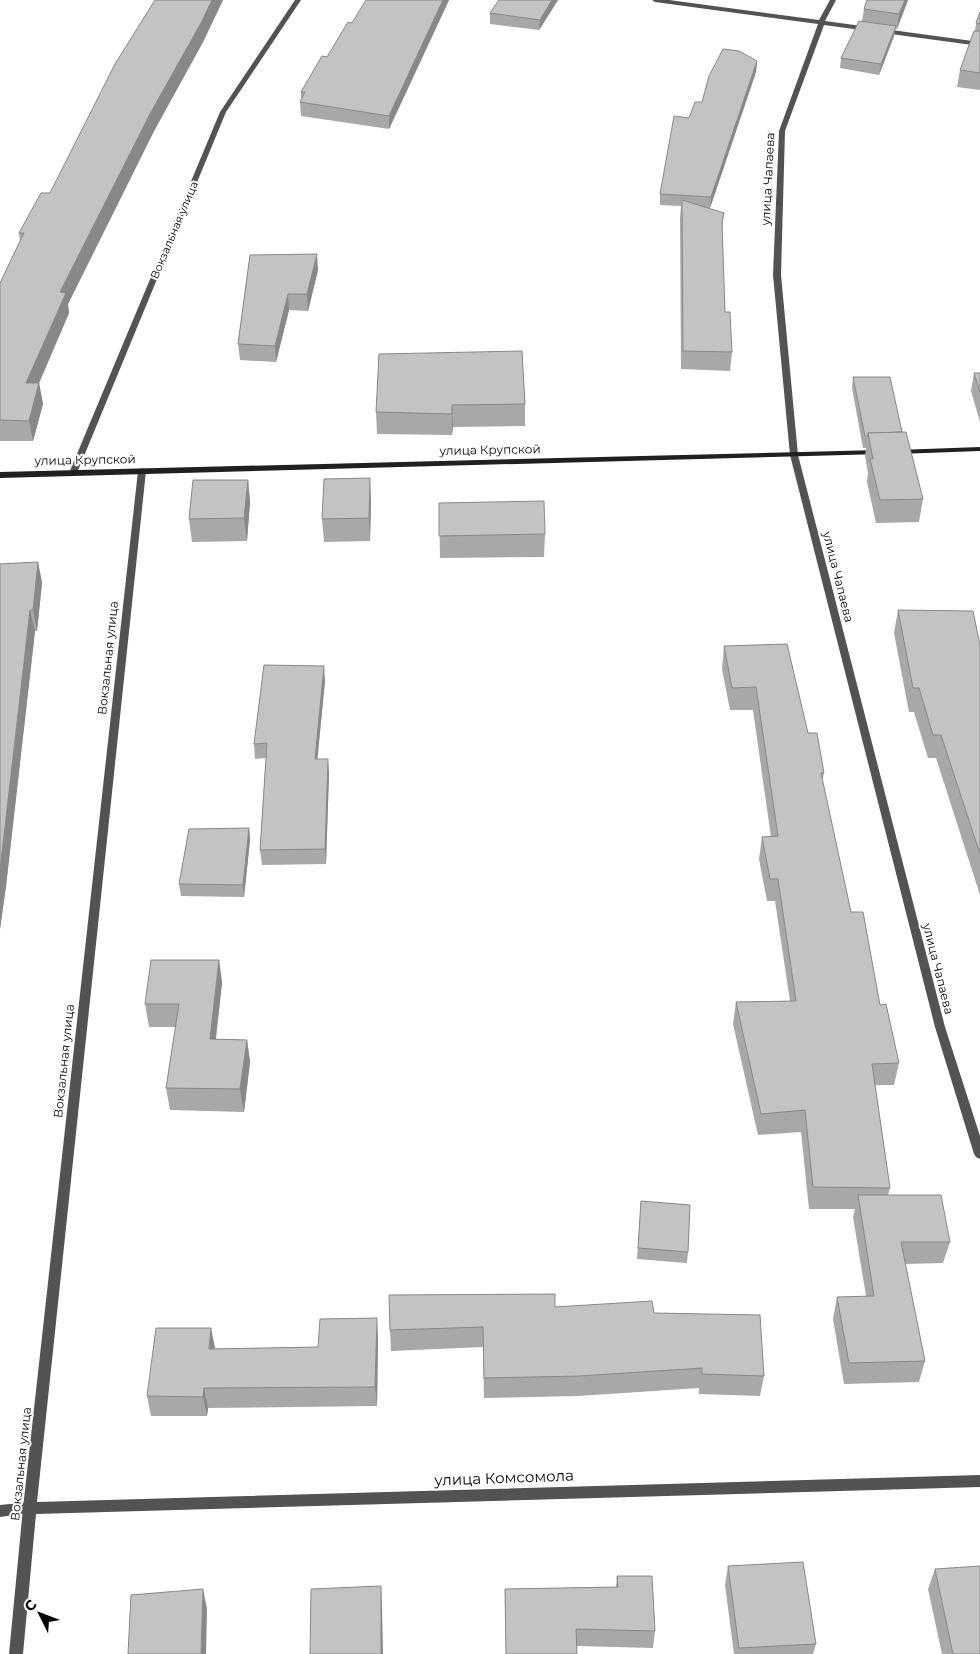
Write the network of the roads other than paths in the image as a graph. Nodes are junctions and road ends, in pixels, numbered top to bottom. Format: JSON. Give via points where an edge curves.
{"nodes":[{"id":1,"x":298,"y":0,"type":"edge"},
{"id":2,"x":655,"y":0,"type":"edge"},
{"id":3,"x":833,"y":0,"type":"edge"},
{"id":4,"x":821,"y":23,"type":"junction"},
{"id":5,"x":980,"y":44,"type":"edge"},
{"id":6,"x":980,"y":449,"type":"edge"},
{"id":7,"x":794,"y":455,"type":"junction"},
{"id":8,"x":142,"y":471,"type":"junction"},
{"id":9,"x":73,"y":472,"type":"junction"},
{"id":10,"x":0,"y":475,"type":"edge"},
{"id":11,"x":980,"y":1154,"type":"edge"},
{"id":12,"x":980,"y":1481,"type":"edge"},
{"id":13,"x":30,"y":1508,"type":"junction"},
{"id":14,"x":0,"y":1510,"type":"edge"},
{"id":15,"x":16,"y":1654,"type":"edge"}],
"edges":[{"from":1,"to":9,"type":"street","name":"Вокзальная улица","via":[[223,112]]},
{"from":2,"to":4,"type":"street"},
{"from":3,"to":4,"type":"street","name":"улица Чапаева"},
{"from":4,"to":5,"type":"street"},
{"from":4,"to":7,"type":"street","name":"улица Чапаева","via":[[782,131],[777,276]]},
{"from":6,"to":7,"type":"main road","name":"улица Крупской"},
{"from":7,"to":8,"type":"main road","name":"улица Крупской"},
{"from":7,"to":11,"type":"street","name":"улица Чапаева","via":[[940,1027]]},
{"from":8,"to":9,"type":"main road","name":"улица Крупской"},
{"from":8,"to":13,"type":"street","name":"Вокзальная улица"},
{"from":9,"to":10,"type":"main road","name":"улица Крупской"},
{"from":12,"to":13,"type":"street","name":"улица Комсомола"},
{"from":13,"to":14,"type":"street","name":"улица Комсомола"},
{"from":13,"to":15,"type":"street","name":"Вокзальная улица"}]}
